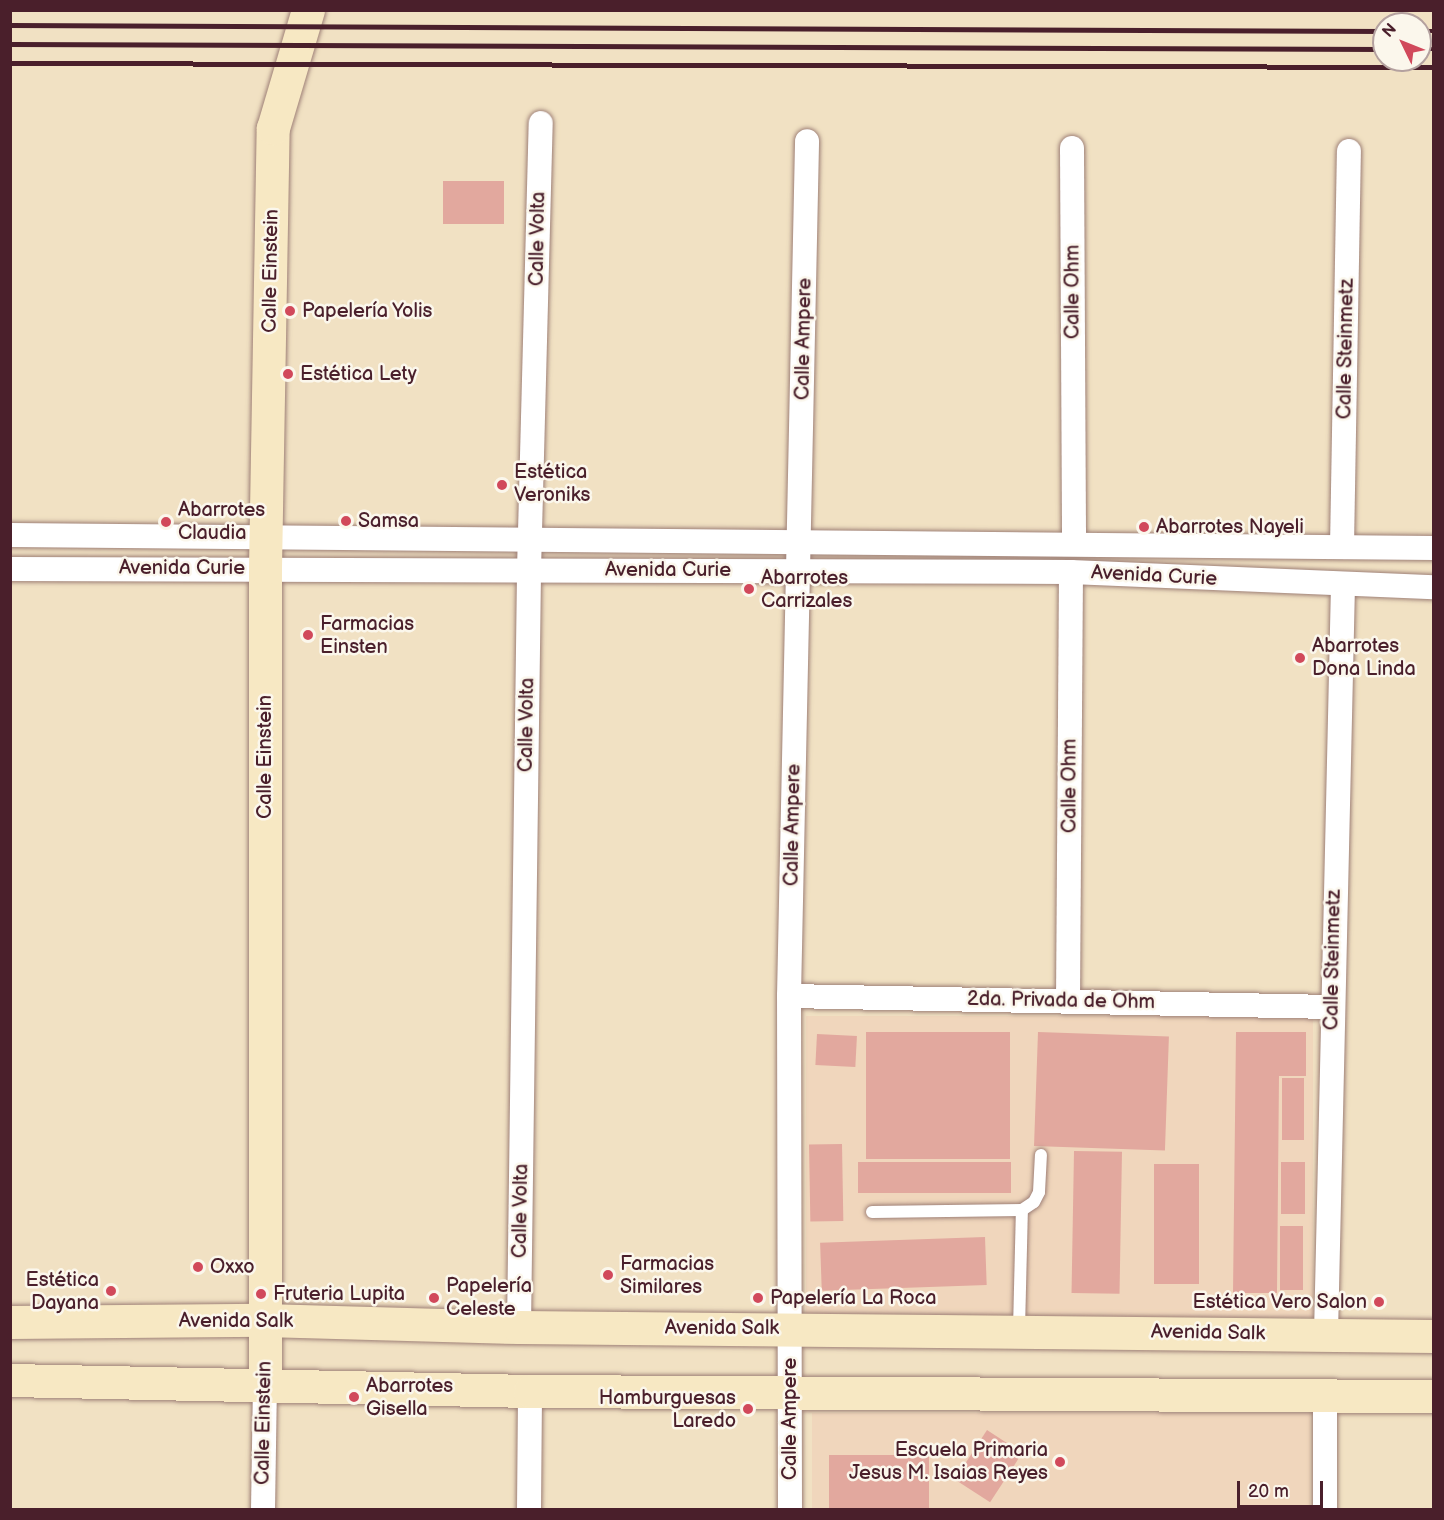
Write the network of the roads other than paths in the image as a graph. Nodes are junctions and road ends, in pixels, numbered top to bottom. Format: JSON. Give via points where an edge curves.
{"nodes":[{"id":1,"x":308,"y":10,"type":"edge"},
{"id":2,"x":541,"y":123,"type":"dead end"},
{"id":3,"x":807,"y":141,"type":"dead end"},
{"id":4,"x":1072,"y":148,"type":"dead end"},
{"id":5,"x":1349,"y":151,"type":"dead end"},
{"id":6,"x":10,"y":535,"type":"edge"},
{"id":7,"x":530,"y":540,"type":"junction"},
{"id":8,"x":801,"y":542,"type":"junction"},
{"id":9,"x":1074,"y":544,"type":"junction"},
{"id":10,"x":1342,"y":547,"type":"junction"},
{"id":11,"x":1434,"y":548,"type":"edge"},
{"id":12,"x":266,"y":553,"type":"junction"},
{"id":13,"x":10,"y":569,"type":"edge"},
{"id":14,"x":529,"y":570,"type":"junction"},
{"id":15,"x":800,"y":570,"type":"junction"},
{"id":16,"x":1071,"y":572,"type":"junction"},
{"id":17,"x":1343,"y":585,"type":"junction"},
{"id":18,"x":1434,"y":587,"type":"edge"},
{"id":19,"x":789,"y":996,"type":"junction"},
{"id":20,"x":1068,"y":1001,"type":"junction"},
{"id":21,"x":1332,"y":1007,"type":"junction"},
{"id":22,"x":1041,"y":1155,"type":"dead end"},
{"id":23,"x":1022,"y":1210,"type":"junction"},
{"id":24,"x":872,"y":1212,"type":"dead end"},
{"id":25,"x":264,"y":1320,"type":"junction"},
{"id":26,"x":10,"y":1322,"type":"edge"},
{"id":27,"x":519,"y":1327,"type":"junction"},
{"id":28,"x":790,"y":1328,"type":"junction"},
{"id":29,"x":1019,"y":1331,"type":"junction"},
{"id":30,"x":1326,"y":1334,"type":"junction"},
{"id":31,"x":1434,"y":1336,"type":"edge"},
{"id":32,"x":10,"y":1380,"type":"edge"},
{"id":33,"x":265,"y":1386,"type":"junction"},
{"id":34,"x":530,"y":1391,"type":"junction"},
{"id":35,"x":790,"y":1392,"type":"junction"},
{"id":36,"x":1325,"y":1395,"type":"junction"},
{"id":37,"x":1434,"y":1396,"type":"edge"},
{"id":38,"x":263,"y":1509,"type":"edge"},
{"id":39,"x":529,"y":1509,"type":"edge"},
{"id":40,"x":790,"y":1509,"type":"edge"},
{"id":41,"x":1324,"y":1509,"type":"edge"}],
"edges":[{"from":1,"to":12,"type":"main road","name":"Calle Einstein","via":[[273,129]]},
{"from":2,"to":7,"type":"street","name":"Calle Volta"},
{"from":3,"to":8,"type":"street","name":"Calle Ampere"},
{"from":4,"to":9,"type":"street","name":"Calle Ohm"},
{"from":5,"to":10,"type":"street","name":"Calle Steinmetz"},
{"from":6,"to":12,"type":"street","name":"Avenida Curie"},
{"from":7,"to":8,"type":"street","name":"Avenida Curie"},
{"from":7,"to":12,"type":"street","name":"Avenida Curie"},
{"from":7,"to":14,"type":"street","name":"Calle Volta"},
{"from":8,"to":9,"type":"street","name":"Avenida Curie"},
{"from":8,"to":15,"type":"street","name":"Calle Ampere"},
{"from":9,"to":10,"type":"street","name":"Avenida Curie"},
{"from":10,"to":11,"type":"street","name":"Avenida Curie"},
{"from":12,"to":13,"type":"street","name":"Avenida Curie"},
{"from":12,"to":14,"type":"street","name":"Avenida Curie"},
{"from":12,"to":25,"type":"main road","name":"Calle Einstein"},
{"from":14,"to":15,"type":"street","name":"Avenida Curie"},
{"from":14,"to":27,"type":"street","name":"Calle Volta"},
{"from":15,"to":16,"type":"street","name":"Avenida Curie"},
{"from":15,"to":19,"type":"street","name":"Calle Ampere"},
{"from":16,"to":17,"type":"street","name":"Avenida Curie"},
{"from":16,"to":20,"type":"street","name":"Calle Ohm"},
{"from":17,"to":18,"type":"street","name":"Avenida Curie"},
{"from":17,"to":21,"type":"street","name":"Calle Steinmetz"},
{"from":19,"to":20,"type":"street","name":"2da. Privada de Ohm"},
{"from":19,"to":28,"type":"street","name":"Calle Ampere"},
{"from":20,"to":21,"type":"street","name":"2da. Privada de Ohm"},
{"from":21,"to":30,"type":"street","name":"Calle Steinmetz"},
{"from":22,"to":23,"type":"lane","via":[[1039,1192],[1034,1202]]},
{"from":23,"to":24,"type":"lane"},
{"from":23,"to":29,"type":"lane"},
{"from":25,"to":26,"type":"main road","name":"Avenida Salk"},
{"from":25,"to":27,"type":"main road","name":"Avenida Salk"},
{"from":25,"to":33,"type":"main road","name":"Calle Einstein"},
{"from":27,"to":28,"type":"main road","name":"Avenida Salk"},
{"from":28,"to":29,"type":"main road","name":"Avenida Salk"},
{"from":28,"to":35,"type":"street","name":"Calle Ampere"},
{"from":29,"to":30,"type":"main road","name":"Avenida Salk"},
{"from":30,"to":31,"type":"main road","name":"Avenida Salk"},
{"from":32,"to":33,"type":"main road"},
{"from":33,"to":34,"type":"main road"},
{"from":33,"to":38,"type":"street","name":"Calle Einstein"},
{"from":34,"to":35,"type":"main road"},
{"from":34,"to":39,"type":"street"},
{"from":35,"to":36,"type":"main road"},
{"from":35,"to":40,"type":"street","name":"Calle Ampere"},
{"from":36,"to":37,"type":"main road"},
{"from":36,"to":41,"type":"street"}]}
